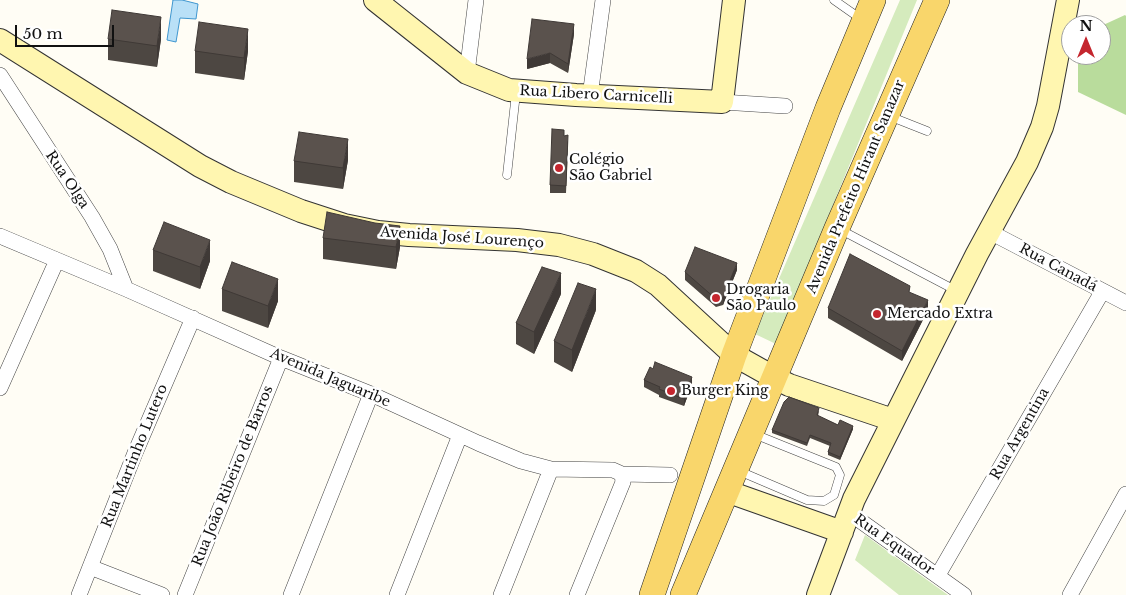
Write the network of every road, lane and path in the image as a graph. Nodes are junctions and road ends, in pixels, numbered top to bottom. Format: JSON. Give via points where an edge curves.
{"nodes":[{"id":1,"x":375,"y":0,"type":"edge"},
{"id":2,"x":476,"y":0,"type":"edge"},
{"id":3,"x":604,"y":0,"type":"edge"},
{"id":4,"x":734,"y":0,"type":"edge"},
{"id":5,"x":834,"y":0,"type":"edge"},
{"id":6,"x":888,"y":0,"type":"edge"},
{"id":7,"x":926,"y":0,"type":"edge"},
{"id":8,"x":937,"y":0,"type":"edge"},
{"id":9,"x":1068,"y":0,"type":"edge"},
{"id":10,"x":869,"y":11,"type":"edge"},
{"id":11,"x":0,"y":40,"type":"edge"},
{"id":12,"x":848,"y":61,"type":"junction"},
{"id":13,"x":467,"y":72,"type":"junction"},
{"id":14,"x":0,"y":75,"type":"edge"},
{"id":15,"x":517,"y":91,"type":"junction"},
{"id":16,"x":590,"y":96,"type":"junction"},
{"id":17,"x":722,"y":102,"type":"junction"},
{"id":18,"x":785,"y":106,"type":"dead end"},
{"id":19,"x":890,"y":108,"type":"junction"},
{"id":20,"x":927,"y":131,"type":"dead end"},
{"id":21,"x":507,"y":175,"type":"dead end"},
{"id":22,"x":838,"y":228,"type":"junction"},
{"id":23,"x":990,"y":232,"type":"junction"},
{"id":24,"x":0,"y":236,"type":"edge"},
{"id":25,"x":57,"y":260,"type":"junction"},
{"id":26,"x":126,"y":289,"type":"junction"},
{"id":27,"x":958,"y":291,"type":"junction"},
{"id":28,"x":1102,"y":292,"type":"junction"},
{"id":29,"x":1126,"y":304,"type":"edge"},
{"id":30,"x":193,"y":318,"type":"junction"},
{"id":31,"x":734,"y":355,"type":"junction"},
{"id":32,"x":281,"y":358,"type":"junction"},
{"id":33,"x":775,"y":378,"type":"junction"},
{"id":34,"x":0,"y":388,"type":"edge"},
{"id":35,"x":371,"y":394,"type":"junction"},
{"id":36,"x":720,"y":396,"type":"junction"},
{"id":37,"x":893,"y":420,"type":"junction"},
{"id":38,"x":751,"y":433,"type":"junction"},
{"id":39,"x":460,"y":435,"type":"junction"},
{"id":40,"x":551,"y":469,"type":"junction"},
{"id":41,"x":622,"y":474,"type":"junction"},
{"id":42,"x":670,"y":474,"type":"dead end"},
{"id":43,"x":731,"y":480,"type":"junction"},
{"id":44,"x":1126,"y":494,"type":"edge"},
{"id":45,"x":845,"y":522,"type":"junction"},
{"id":46,"x":90,"y":567,"type":"junction"},
{"id":47,"x":938,"y":575,"type":"junction"},
{"id":48,"x":79,"y":595,"type":"edge"},
{"id":49,"x":162,"y":595,"type":"edge"},
{"id":50,"x":185,"y":595,"type":"edge"},
{"id":51,"x":291,"y":595,"type":"edge"},
{"id":52,"x":397,"y":595,"type":"edge"},
{"id":53,"x":501,"y":595,"type":"edge"},
{"id":54,"x":577,"y":595,"type":"edge"},
{"id":55,"x":652,"y":595,"type":"edge"},
{"id":56,"x":683,"y":595,"type":"edge"},
{"id":57,"x":818,"y":595,"type":"edge"},
{"id":58,"x":964,"y":595,"type":"edge"},
{"id":59,"x":1070,"y":595,"type":"edge"}],
"edges":[{"from":1,"to":13,"type":"main road","name":"Rua Libero Carnicelli"},
{"from":2,"to":13,"type":"street"},
{"from":3,"to":16,"type":"street"},
{"from":4,"to":17,"type":"main road"},
{"from":5,"to":10,"type":"lane"},
{"from":6,"to":12,"type":"main road","via":[[867,48]]},
{"from":7,"to":19,"type":"main road","via":[[893,75]]},
{"from":8,"to":19,"type":"main road","name":"Avenida Prefeito Hirant Sanazar"},
{"from":9,"to":23,"type":"main road","via":[[1042,127]]},
{"from":10,"to":12,"type":"main road"},
{"from":11,"to":31,"type":"main road","name":"Avenida José Lourenço","via":[[200,166],[231,182],[301,211],[352,227],[409,235],[517,240],[559,245],[593,254],[636,271],[658,285]]},
{"from":12,"to":31,"type":"main road"},
{"from":13,"to":15,"type":"main road","name":"Rua Libero Carnicelli"},
{"from":14,"to":26,"type":"street","name":"Rua Olga","via":[[92,217],[110,249]]},
{"from":15,"to":16,"type":"main road","name":"Rua Libero Carnicelli"},
{"from":15,"to":21,"type":"lane"},
{"from":16,"to":17,"type":"main road","name":"Rua Libero Carnicelli"},
{"from":17,"to":18,"type":"street","name":"Rua Libero Carnicelli"},
{"from":19,"to":20,"type":"lane"},
{"from":19,"to":22,"type":"main road","name":"Avenida Prefeito Hirant Sanazar"},
{"from":22,"to":27,"type":"lane"},
{"from":22,"to":33,"type":"main road","name":"Avenida Prefeito Hirant Sanazar"},
{"from":23,"to":27,"type":"main road"},
{"from":23,"to":28,"type":"street","name":"Rua Canadá"},
{"from":24,"to":25,"type":"street","name":"Avenida Jaguaribe"},
{"from":25,"to":26,"type":"street","name":"Avenida Jaguaribe"},
{"from":25,"to":34,"type":"street"},
{"from":26,"to":30,"type":"street","name":"Avenida Jaguaribe"},
{"from":27,"to":37,"type":"main road"},
{"from":28,"to":29,"type":"street","name":"Rua Canadá"},
{"from":28,"to":47,"type":"street","name":"Rua Argentina"},
{"from":30,"to":32,"type":"street","name":"Avenida Jaguaribe"},
{"from":30,"to":46,"type":"street","name":"Rua Martinho Lutero"},
{"from":31,"to":33,"type":"main road","name":"Avenida José Lourenço"},
{"from":31,"to":36,"type":"main road"},
{"from":32,"to":35,"type":"street","name":"Avenida Jaguaribe"},
{"from":32,"to":50,"type":"street","name":"Rua João Ribeiro de Barros"},
{"from":33,"to":37,"type":"main road","name":"Avenida José Lourenço"},
{"from":33,"to":38,"type":"main road","name":"Avenida Prefeito Hirant Sanazar"},
{"from":35,"to":39,"type":"street","name":"Avenida Jaguaribe"},
{"from":35,"to":51,"type":"street"},
{"from":36,"to":43,"type":"main road","via":[[723,414],[710,473],[712,479]]},
{"from":36,"to":55,"type":"main road"},
{"from":37,"to":45,"type":"main road"},
{"from":38,"to":43,"type":"main road","name":"Avenida Prefeito Hirant Sanazar"},
{"from":38,"to":43,"type":"lane","via":[[836,467],[840,475],[834,495],[824,501],[806,500]]},
{"from":39,"to":40,"type":"street","name":"Avenida Jaguaribe","via":[[522,461]]},
{"from":39,"to":52,"type":"street"},
{"from":40,"to":41,"type":"street","name":"Avenida Jaguaribe","via":[[613,470]]},
{"from":40,"to":53,"type":"street"},
{"from":41,"to":42,"type":"street","name":"Avenida Jaguaribe"},
{"from":41,"to":54,"type":"street","via":[[622,482]]},
{"from":43,"to":45,"type":"main road"},
{"from":43,"to":56,"type":"main road","name":"Avenida Prefeito Hirant Sanazar"},
{"from":44,"to":59,"type":"street"},
{"from":45,"to":47,"type":"street","name":"Rua Equador"},
{"from":45,"to":57,"type":"main road"},
{"from":46,"to":48,"type":"street","name":"Rua Martinho Lutero"},
{"from":46,"to":49,"type":"street"},
{"from":47,"to":58,"type":"street","name":"Rua Equador"}]}
